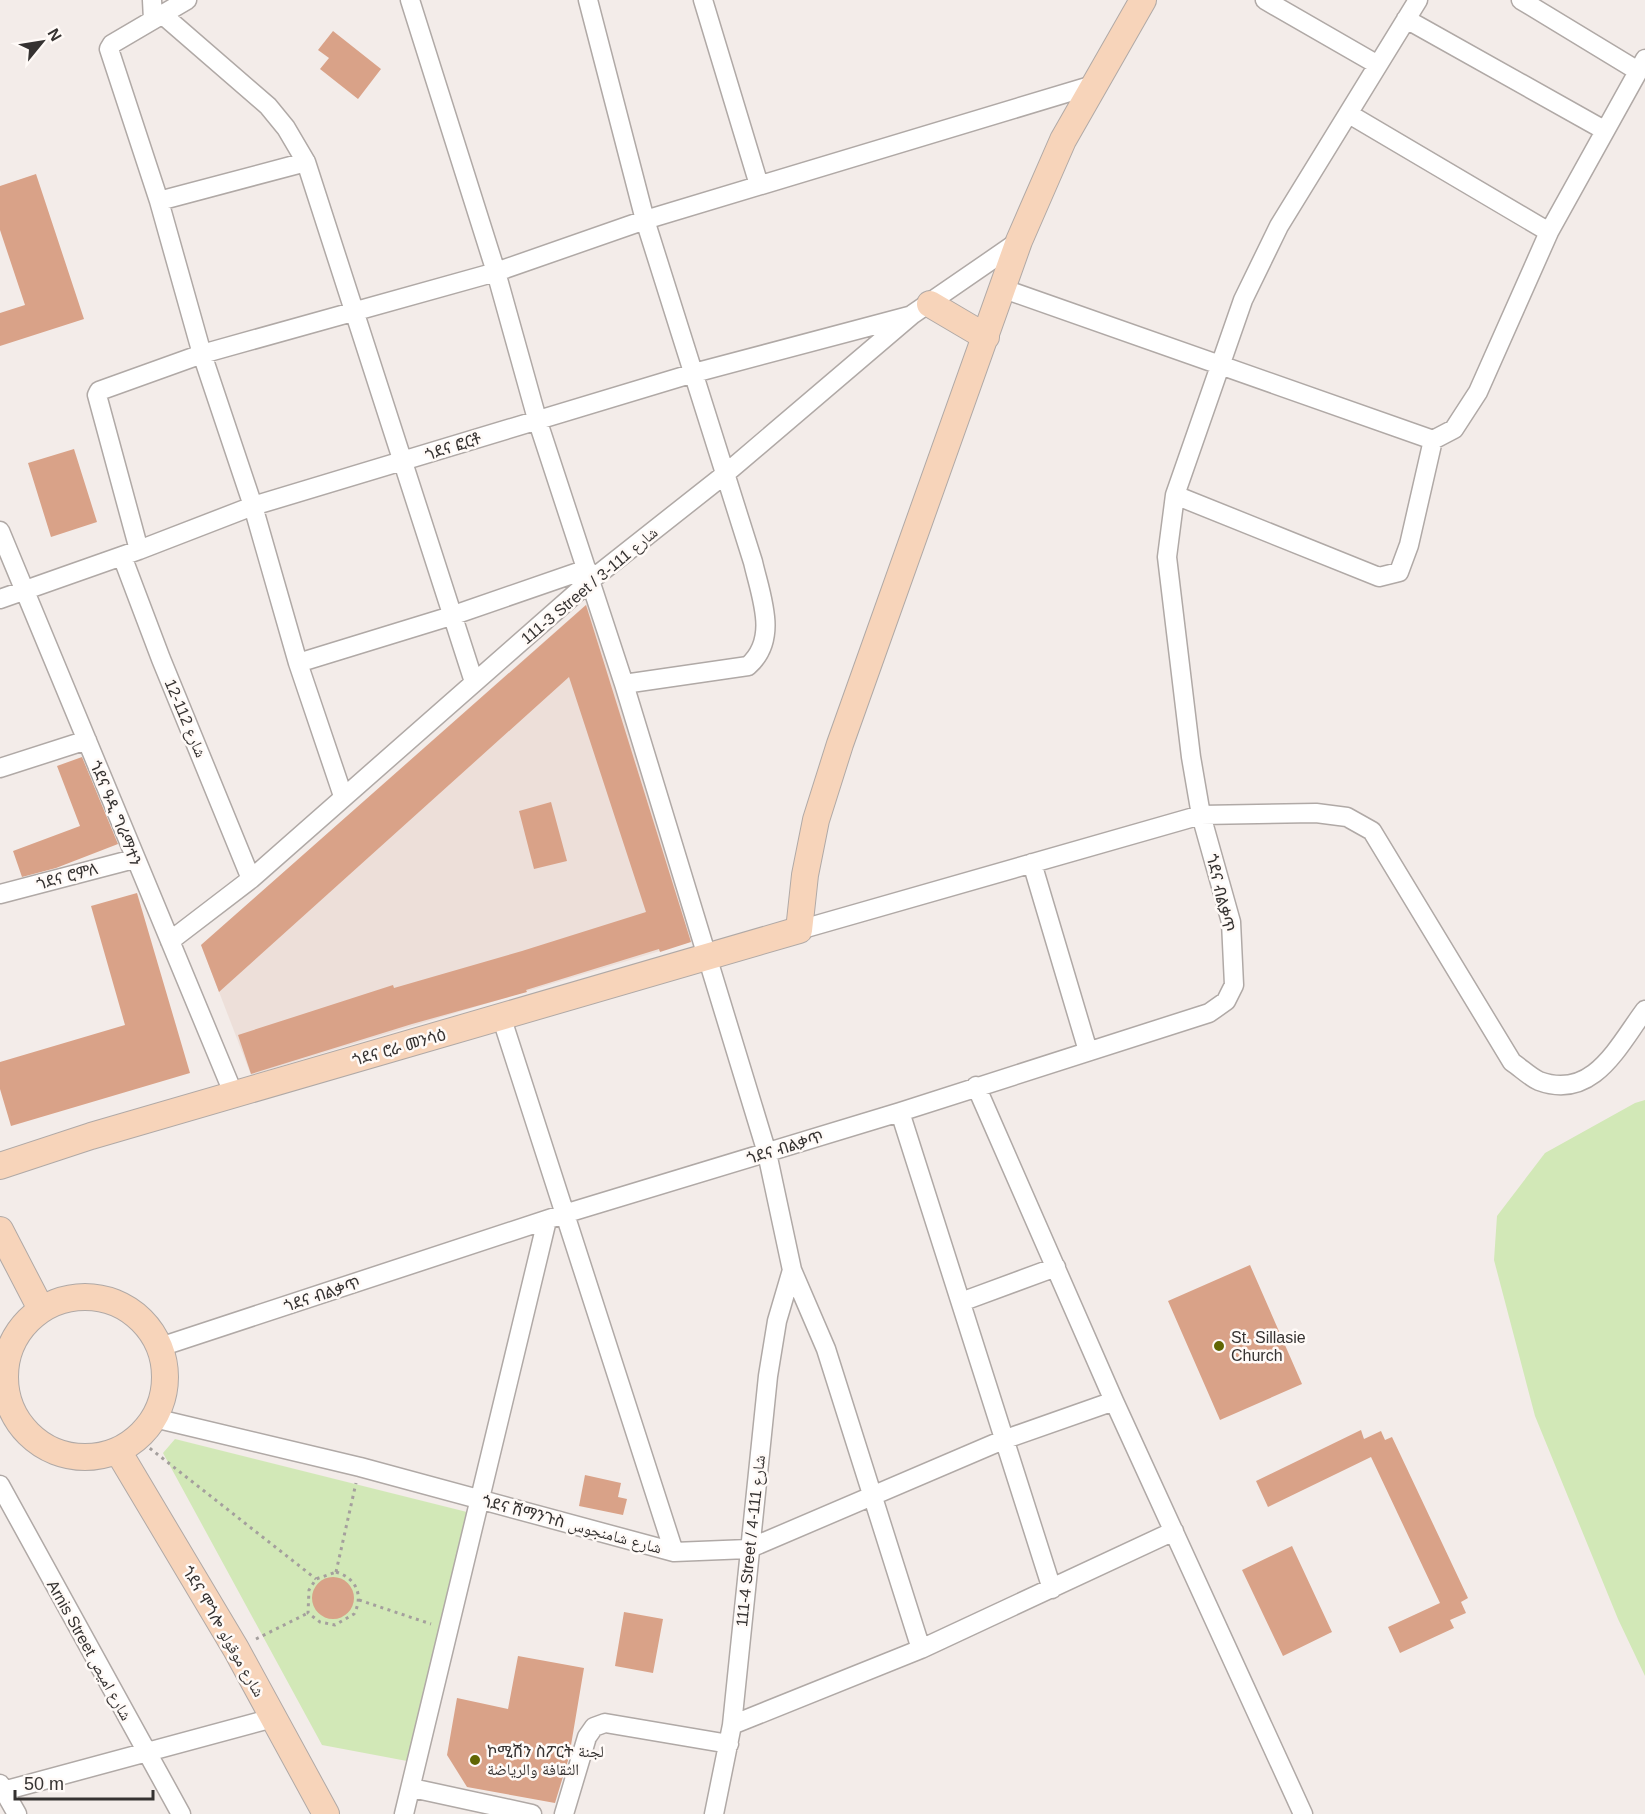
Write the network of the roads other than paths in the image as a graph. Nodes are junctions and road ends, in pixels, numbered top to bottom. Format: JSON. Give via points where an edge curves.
{"nodes":[{"id":1,"x":152,"y":0,"type":"edge"},
{"id":2,"x":187,"y":0,"type":"edge"},
{"id":3,"x":410,"y":0,"type":"edge"},
{"id":4,"x":588,"y":0,"type":"edge"},
{"id":5,"x":703,"y":0,"type":"edge"},
{"id":6,"x":1143,"y":0,"type":"edge"},
{"id":7,"x":1265,"y":0,"type":"edge"},
{"id":8,"x":1418,"y":0,"type":"edge"},
{"id":9,"x":1521,"y":0,"type":"edge"},
{"id":10,"x":158,"y":18,"type":"junction"},
{"id":11,"x":1406,"y":19,"type":"junction"},
{"id":12,"x":1378,"y":65,"type":"junction"},
{"id":13,"x":1641,"y":65,"type":"edge"},
{"id":14,"x":1093,"y":85,"type":"junction"},
{"id":15,"x":1349,"y":114,"type":"junction"},
{"id":16,"x":1604,"y":130,"type":"junction"},
{"id":17,"x":306,"y":162,"type":"junction"},
{"id":18,"x":759,"y":185,"type":"junction"},
{"id":19,"x":159,"y":201,"type":"junction"},
{"id":20,"x":645,"y":219,"type":"junction"},
{"id":21,"x":1549,"y":232,"type":"junction"},
{"id":22,"x":1019,"y":241,"type":"junction"},
{"id":23,"x":496,"y":272,"type":"junction"},
{"id":24,"x":1004,"y":290,"type":"junction"},
{"id":25,"x":921,"y":309,"type":"junction"},
{"id":26,"x":354,"y":310,"type":"junction"},
{"id":27,"x":986,"y":337,"type":"junction"},
{"id":28,"x":202,"y":354,"type":"junction"},
{"id":29,"x":1220,"y":363,"type":"junction"},
{"id":30,"x":694,"y":373,"type":"junction"},
{"id":31,"x":537,"y":419,"type":"junction"},
{"id":32,"x":1434,"y":440,"type":"junction"},
{"id":33,"x":403,"y":462,"type":"junction"},
{"id":34,"x":724,"y":475,"type":"junction"},
{"id":35,"x":1175,"y":495,"type":"junction"},
{"id":36,"x":253,"y":506,"type":"junction"},
{"id":37,"x":0,"y":531,"type":"edge"},
{"id":38,"x":130,"y":553,"type":"junction"},
{"id":39,"x":589,"y":575,"type":"junction"},
{"id":40,"x":24,"y":591,"type":"junction"},
{"id":41,"x":0,"y":599,"type":"edge"},
{"id":42,"x":451,"y":616,"type":"junction"},
{"id":43,"x":298,"y":663,"type":"junction"},
{"id":44,"x":474,"y":682,"type":"junction"},
{"id":45,"x":624,"y":684,"type":"junction"},
{"id":46,"x":87,"y":740,"type":"junction"},
{"id":47,"x":0,"y":768,"type":"edge"},
{"id":48,"x":343,"y":796,"type":"junction"},
{"id":49,"x":1201,"y":815,"type":"junction"},
{"id":50,"x":134,"y":858,"type":"junction"},
{"id":51,"x":1032,"y":863,"type":"junction"},
{"id":52,"x":252,"y":879,"type":"junction"},
{"id":53,"x":0,"y":894,"type":"edge"},
{"id":54,"x":799,"y":930,"type":"junction"},
{"id":55,"x":170,"y":941,"type":"junction"},
{"id":56,"x":705,"y":956,"type":"junction"},
{"id":57,"x":1645,"y":1010,"type":"edge"},
{"id":58,"x":501,"y":1016,"type":"junction"},
{"id":59,"x":1088,"y":1051,"type":"junction"},
{"id":60,"x":976,"y":1086,"type":"junction"},
{"id":61,"x":234,"y":1095,"type":"junction"},
{"id":62,"x":900,"y":1112,"type":"junction"},
{"id":63,"x":767,"y":1153,"type":"junction"},
{"id":64,"x":0,"y":1166,"type":"edge"},
{"id":65,"x":556,"y":1217,"type":"junction"},
{"id":66,"x":0,"y":1230,"type":"edge"},
{"id":67,"x":1056,"y":1267,"type":"junction"},
{"id":68,"x":792,"y":1270,"type":"junction"},
{"id":69,"x":961,"y":1302,"type":"junction"},
{"id":70,"x":41,"y":1309,"type":"junction"},
{"id":71,"x":159,"y":1347,"type":"junction"},
{"id":72,"x":3,"y":1391,"type":"edge"},
{"id":73,"x":1114,"y":1401,"type":"junction"},
{"id":74,"x":154,"y":1418,"type":"junction"},
{"id":75,"x":1003,"y":1440,"type":"junction"},
{"id":76,"x":127,"y":1445,"type":"junction"},
{"id":77,"x":0,"y":1485,"type":"edge"},
{"id":78,"x":873,"y":1497,"type":"junction"},
{"id":79,"x":482,"y":1500,"type":"junction"},
{"id":80,"x":1174,"y":1531,"type":"junction"},
{"id":81,"x":748,"y":1549,"type":"junction"},
{"id":82,"x":674,"y":1552,"type":"junction"},
{"id":83,"x":1052,"y":1589,"type":"junction"},
{"id":84,"x":921,"y":1649,"type":"junction"},
{"id":85,"x":273,"y":1718,"type":"junction"},
{"id":86,"x":732,"y":1725,"type":"junction"},
{"id":87,"x":729,"y":1744,"type":"junction"},
{"id":88,"x":146,"y":1751,"type":"junction"},
{"id":89,"x":2,"y":1787,"type":"edge"},
{"id":90,"x":412,"y":1788,"type":"junction"},
{"id":91,"x":17,"y":1814,"type":"edge"},
{"id":92,"x":181,"y":1814,"type":"edge"},
{"id":93,"x":326,"y":1814,"type":"edge"},
{"id":94,"x":404,"y":1814,"type":"edge"},
{"id":95,"x":532,"y":1814,"type":"edge"},
{"id":96,"x":564,"y":1814,"type":"edge"},
{"id":97,"x":714,"y":1814,"type":"edge"},
{"id":98,"x":1304,"y":1814,"type":"edge"}],
"edges":[{"from":1,"to":10,"type":"street"},
{"from":2,"to":10,"type":"street"},
{"from":3,"to":23,"type":"street"},
{"from":4,"to":20,"type":"street"},
{"from":5,"to":18,"type":"street"},
{"from":6,"to":14,"type":"main road"},
{"from":7,"to":12,"type":"street"},
{"from":8,"to":11,"type":"street","name":"ጎደና ብልቃጥ"},
{"from":9,"to":13,"type":"street"},
{"from":10,"to":17,"type":"street","via":[[268,106]]},
{"from":10,"to":19,"type":"street","via":[[109,49]]},
{"from":11,"to":12,"type":"street","name":"ጎደና ብልቃጥ"},
{"from":11,"to":16,"type":"street"},
{"from":12,"to":15,"type":"street","name":"ጎደና ብልቃጥ"},
{"from":13,"to":16,"type":"street"},
{"from":14,"to":18,"type":"street"},
{"from":14,"to":22,"type":"main road","via":[[1063,140]]},
{"from":15,"to":21,"type":"street"},
{"from":15,"to":29,"type":"street","name":"ጎደና ብልቃጥ","via":[[1279,226],[1243,300]]},
{"from":16,"to":21,"type":"street"},
{"from":17,"to":19,"type":"street"},
{"from":17,"to":26,"type":"street"},
{"from":18,"to":20,"type":"street"},
{"from":19,"to":28,"type":"street"},
{"from":20,"to":23,"type":"street"},
{"from":20,"to":30,"type":"street"},
{"from":21,"to":32,"type":"street","via":[[1478,392],[1454,429]]},
{"from":22,"to":24,"type":"main road"},
{"from":22,"to":25,"type":"street","name":"111-3 Street / شارع 111-3"},
{"from":23,"to":26,"type":"street"},
{"from":23,"to":31,"type":"street"},
{"from":24,"to":27,"type":"main road"},
{"from":24,"to":29,"type":"street"},
{"from":25,"to":27,"type":"main road"},
{"from":25,"to":30,"type":"street","name":"ጎደና ፎርቶ"},
{"from":25,"to":34,"type":"street","name":"111-3 Street / شارع 111-3"},
{"from":26,"to":28,"type":"street"},
{"from":26,"to":33,"type":"street"},
{"from":27,"to":54,"type":"main road","via":[[816,820]]},
{"from":28,"to":36,"type":"street"},
{"from":28,"to":38,"type":"street","name":"شارع 112-12","via":[[97,393]]},
{"from":29,"to":32,"type":"street"},
{"from":29,"to":35,"type":"street","name":"ጎደና ብልቃጥ"},
{"from":30,"to":31,"type":"street","name":"ጎደና ፎርቶ"},
{"from":30,"to":34,"type":"street"},
{"from":31,"to":33,"type":"street","name":"ጎደና ፎርቶ"},
{"from":31,"to":39,"type":"street"},
{"from":32,"to":35,"type":"street","via":[[1409,545],[1399,572],[1390,575],[1379,577]]},
{"from":33,"to":36,"type":"street","name":"ጎደና ፎርቶ"},
{"from":33,"to":42,"type":"street"},
{"from":34,"to":39,"type":"street","name":"111-3 Street / شارع 111-3"},
{"from":34,"to":45,"type":"street","via":[[753,562],[765,614],[765,639],[760,655],[748,666]]},
{"from":35,"to":49,"type":"street","name":"ጎደና ብልቃጥ","via":[[1167,557]]},
{"from":36,"to":38,"type":"street","name":"ጎደና ፎርቶ"},
{"from":36,"to":43,"type":"street"},
{"from":37,"to":40,"type":"street","name":"ጎደና ዓዲ ግራማተን"},
{"from":38,"to":40,"type":"street","name":"ጎደና ፎርቶ"},
{"from":38,"to":52,"type":"street","name":"شارع 112-12","via":[[161,658]]},
{"from":39,"to":42,"type":"street"},
{"from":39,"to":44,"type":"street","name":"111-3 Street / شارع 111-3"},
{"from":39,"to":45,"type":"street"},
{"from":40,"to":41,"type":"street","name":"ጎደና ፎርቶ"},
{"from":40,"to":46,"type":"street","name":"ጎደና ዓዲ ግራማተን"},
{"from":42,"to":43,"type":"street"},
{"from":42,"to":44,"type":"street"},
{"from":43,"to":48,"type":"street"},
{"from":44,"to":48,"type":"street","name":"111-3 Street / شارع 111-3"},
{"from":45,"to":56,"type":"street"},
{"from":46,"to":47,"type":"street"},
{"from":46,"to":50,"type":"street","name":"ጎደና ዓዲ ግራማተን"},
{"from":48,"to":52,"type":"street","name":"111-3 Street / شارع 111-3"},
{"from":49,"to":51,"type":"street"},
{"from":49,"to":57,"type":"street","via":[[1316,813],[1347,817],[1372,831],[1512,1062],[1537,1080],[1561,1087],[1588,1080]]},
{"from":49,"to":59,"type":"street","name":"ጎደና ብልቃጥ","via":[[1231,922],[1234,985],[1226,1001],[1209,1013]]},
{"from":50,"to":53,"type":"street","name":"ጎደና ሮምለ"},
{"from":50,"to":55,"type":"street","name":"ጎደና ዓዲ ግራማተን"},
{"from":51,"to":54,"type":"street"},
{"from":51,"to":59,"type":"street"},
{"from":52,"to":55,"type":"street","name":"111-3 Street / شارع 111-3"},
{"from":54,"to":56,"type":"main road","name":"ጎደና ሮራ መንሳዕ"},
{"from":55,"to":61,"type":"street","name":"ጎደና ዓዲ ግራማተን"},
{"from":56,"to":58,"type":"main road","name":"ጎደና ሮራ መንሳዕ"},
{"from":56,"to":63,"type":"street"},
{"from":58,"to":61,"type":"main road","name":"ጎደና ሮራ መንሳዕ"},
{"from":58,"to":65,"type":"street"},
{"from":59,"to":60,"type":"street","name":"ጎደና ብልቃጥ"},
{"from":60,"to":62,"type":"street","name":"ጎደና ብልቃጥ"},
{"from":60,"to":67,"type":"street"},
{"from":61,"to":64,"type":"main road","name":"ጎደና ሮራ መንሳዕ"},
{"from":62,"to":63,"type":"street","name":"ጎደና ብልቃጥ"},
{"from":62,"to":69,"type":"street"},
{"from":63,"to":65,"type":"street","name":"ጎደና ብልቃጥ"},
{"from":63,"to":68,"type":"street"},
{"from":65,"to":71,"type":"street","name":"ጎደና ብልቃጥ"},
{"from":65,"to":79,"type":"street"},
{"from":65,"to":82,"type":"street"},
{"from":66,"to":70,"type":"main road"},
{"from":67,"to":69,"type":"street"},
{"from":67,"to":73,"type":"street"},
{"from":68,"to":78,"type":"street","via":[[826,1348]]},
{"from":68,"to":81,"type":"street","name":"111-4 Street / شارع 111-4","via":[[777,1321],[768,1376]]},
{"from":69,"to":75,"type":"street"},
{"from":70,"to":71,"type":"main road","via":[[62,1299],[86,1296],[109,1300],[130,1310],[148,1326]]},
{"from":70,"to":72,"type":"main road","via":[[23,1324],[11,1344]]},
{"from":71,"to":74,"type":"main road","via":[[165,1371],[163,1395]]},
{"from":72,"to":76,"type":"main road","via":[[30,1435],[51,1449],[77,1458]]},
{"from":73,"to":75,"type":"street","name":"ጎደና ሽማንጉስ شارع شامنجوس"},
{"from":73,"to":80,"type":"street"},
{"from":74,"to":76,"type":"main road"},
{"from":74,"to":79,"type":"street","name":"ጎደና ሽማንጉስ شارع شامنجوس"},
{"from":75,"to":78,"type":"street","name":"ጎደና ሽማንጉስ شارع شامنجوس"},
{"from":75,"to":83,"type":"street"},
{"from":76,"to":85,"type":"main road","name":"ጎደና ሞጎሎ شارع موقولو"},
{"from":77,"to":88,"type":"street","name":"Arnis Street شارع اميص"},
{"from":78,"to":81,"type":"street","name":"ጎደና ሽማንጉስ شارع شامنجوس"},
{"from":78,"to":84,"type":"street"},
{"from":79,"to":82,"type":"street","name":"ጎደና ሽማንጉስ شارع شامنجوس"},
{"from":79,"to":90,"type":"street"},
{"from":80,"to":83,"type":"street"},
{"from":80,"to":98,"type":"street"},
{"from":81,"to":82,"type":"street","name":"ጎደና ሽማንጉስ شارع شامنجوس"},
{"from":81,"to":86,"type":"street","name":"111-4 Street / شارع 111-4"},
{"from":83,"to":84,"type":"street"},
{"from":84,"to":86,"type":"street"},
{"from":85,"to":88,"type":"street"},
{"from":85,"to":93,"type":"main road","name":"ጎደና ሞጎሎ شارع موقولو"},
{"from":86,"to":87,"type":"street","name":"111-4 Street / شارع 111-4"},
{"from":87,"to":96,"type":"street","via":[[605,1723],[594,1727],[587,1737]]},
{"from":87,"to":97,"type":"street","name":"111-4 Street / شارع 111-4"},
{"from":88,"to":89,"type":"street"},
{"from":88,"to":92,"type":"street","name":"Arnis Street شارع اميص"},
{"from":89,"to":91,"type":"street"},
{"from":90,"to":94,"type":"street"},
{"from":90,"to":95,"type":"street"}]}
